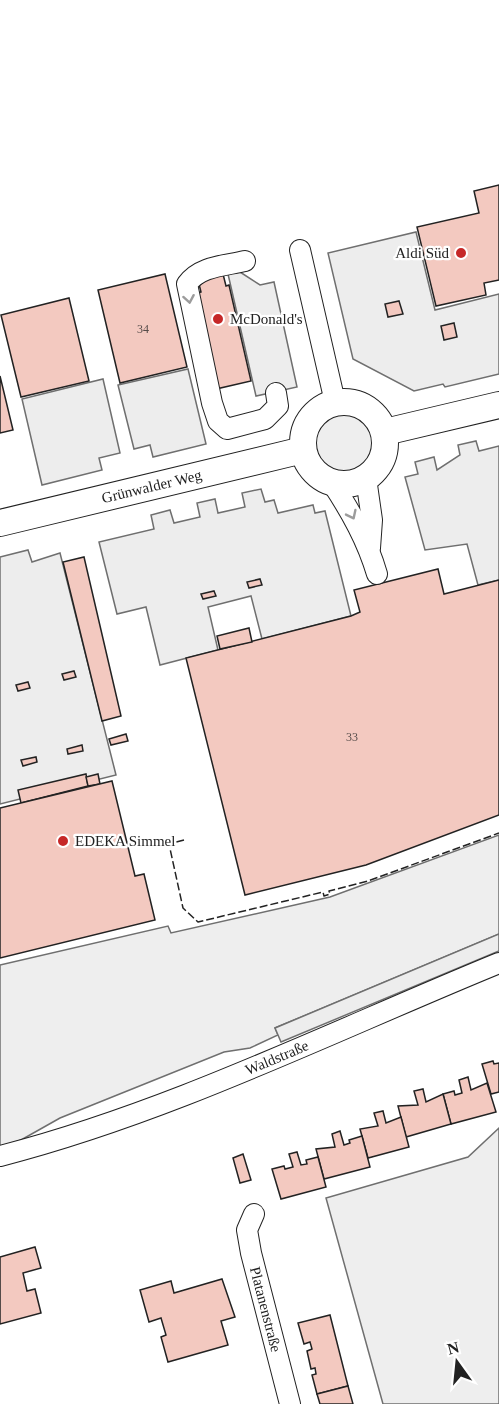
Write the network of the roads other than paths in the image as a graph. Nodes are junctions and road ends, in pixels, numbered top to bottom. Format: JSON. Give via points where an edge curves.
{"nodes":[{"id":1,"x":300,"y":250,"type":"dead end"},
{"id":2,"x":245,"y":261,"type":"dead end"},
{"id":3,"x":276,"y":393,"type":"dead end"},
{"id":4,"x":335,"y":402,"type":"junction"},
{"id":5,"x":499,"y":405,"type":"edge"},
{"id":6,"x":385,"y":432,"type":"junction"},
{"id":7,"x":303,"y":450,"type":"junction"},
{"id":8,"x":366,"y":478,"type":"junction"},
{"id":9,"x":332,"y":483,"type":"junction"},
{"id":10,"x":0,"y":523,"type":"edge"},
{"id":11,"x":370,"y":548,"type":"junction"},
{"id":12,"x":376,"y":574,"type":"dead end"},
{"id":13,"x":499,"y":963,"type":"edge"},
{"id":14,"x":52,"y":1142,"type":"junction"},
{"id":15,"x":0,"y":1156,"type":"edge"},
{"id":16,"x":0,"y":1171,"type":"edge"},
{"id":17,"x":254,"y":1214,"type":"dead end"},
{"id":18,"x":290,"y":1404,"type":"edge"}],
"edges":[{"from":1,"to":4,"type":"street"},
{"from":2,"to":3,"type":"street","one_way":true,"via":[[194,274],[187,284],[212,403],[218,421],[227,429],[265,419],[278,406]]},
{"from":4,"to":6,"type":"main road","via":[[364,406],[373,412]]},
{"from":4,"to":7,"type":"main road","via":[[310,420]]},
{"from":5,"to":6,"type":"main road"},
{"from":6,"to":8,"type":"main road","via":[[383,458]]},
{"from":7,"to":9,"type":"main road","via":[[313,471]]},
{"from":7,"to":10,"type":"main road","name":"Grünwalder Weg"},
{"from":8,"to":9,"type":"main road","via":[[356,483]]},
{"from":8,"to":11,"type":"street","via":[[372,520]]},
{"from":9,"to":11,"type":"street","one_way":true},
{"from":11,"to":12,"type":"street"},
{"from":13,"to":14,"type":"street","name":"Waldstraße","via":[[286,1053]]},
{"from":14,"to":15,"type":"street","name":"Waldstraße"},
{"from":14,"to":16,"type":"street","name":"Waldstraße"},
{"from":17,"to":18,"type":"street","name":"Platanenstraße","via":[[248,1230],[251,1253]]}]}
